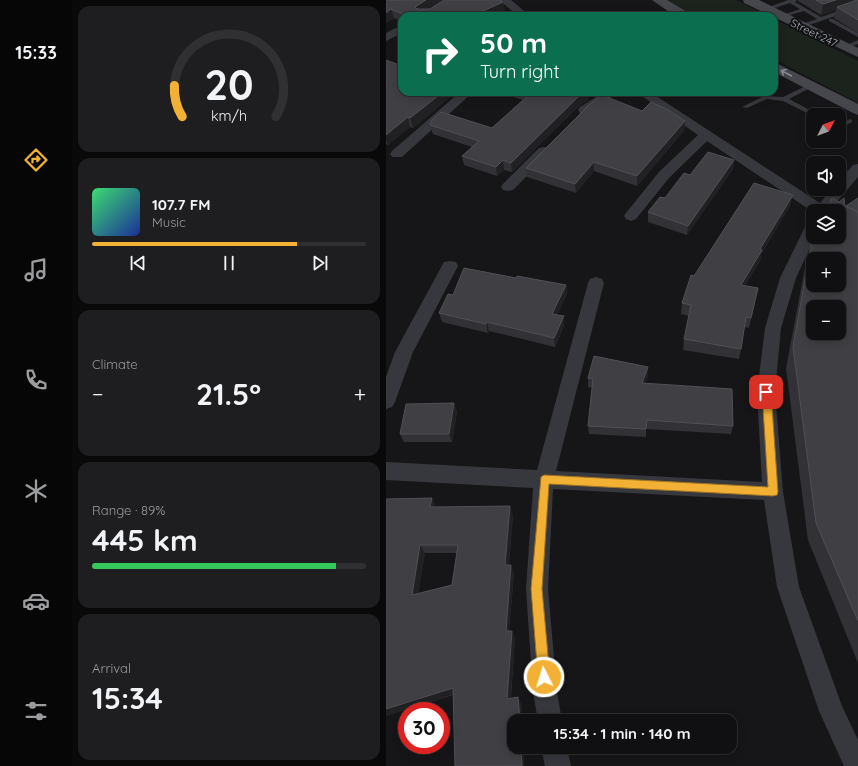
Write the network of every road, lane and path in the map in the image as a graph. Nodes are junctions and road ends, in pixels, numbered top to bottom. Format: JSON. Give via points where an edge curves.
{"nodes":[{"id":1,"x":504,"y":0,"type":"edge"},
{"id":2,"x":658,"y":0,"type":"edge"},
{"id":3,"x":792,"y":1,"type":"edge"},
{"id":4,"x":762,"y":4,"type":"edge"},
{"id":5,"x":858,"y":6,"type":"edge"},
{"id":6,"x":804,"y":9,"type":"junction"},
{"id":7,"x":858,"y":11,"type":"edge"},
{"id":8,"x":520,"y":12,"type":"edge"},
{"id":9,"x":678,"y":12,"type":"edge"},
{"id":10,"x":774,"y":12,"type":"edge"},
{"id":11,"x":778,"y":14,"type":"edge"},
{"id":12,"x":782,"y":17,"type":"junction"},
{"id":13,"x":821,"y":19,"type":"junction"},
{"id":14,"x":831,"y":20,"type":"junction"},
{"id":15,"x":804,"y":28,"type":"junction"},
{"id":16,"x":398,"y":30,"type":"edge"},
{"id":17,"x":858,"y":35,"type":"edge"},
{"id":18,"x":386,"y":38,"type":"edge"},
{"id":19,"x":858,"y":42,"type":"edge"},
{"id":20,"x":844,"y":47,"type":"junction"},
{"id":21,"x":858,"y":53,"type":"edge"},
{"id":22,"x":778,"y":68,"type":"edge"},
{"id":23,"x":810,"y":86,"type":"junction"},
{"id":24,"x":462,"y":96,"type":"edge"},
{"id":25,"x":607,"y":96,"type":"edge"},
{"id":26,"x":648,"y":96,"type":"edge"},
{"id":27,"x":784,"y":99,"type":"junction"},
{"id":28,"x":745,"y":107,"type":"dead end"},
{"id":29,"x":806,"y":110,"type":"edge"},
{"id":30,"x":854,"y":116,"type":"edge"},
{"id":31,"x":573,"y":121,"type":"edge"},
{"id":32,"x":846,"y":122,"type":"edge"},
{"id":33,"x":705,"y":135,"type":"junction"},
{"id":34,"x":551,"y":143,"type":"edge"},
{"id":35,"x":397,"y":154,"type":"dead end"},
{"id":36,"x":858,"y":168,"type":"edge"},
{"id":37,"x":508,"y":187,"type":"dead end"},
{"id":38,"x":810,"y":204,"type":"edge"},
{"id":39,"x":827,"y":204,"type":"edge"},
{"id":40,"x":631,"y":216,"type":"dead end"},
{"id":41,"x":806,"y":240,"type":"edge"},
{"id":42,"x":450,"y":266,"type":"dead end"},
{"id":43,"x":596,"y":284,"type":"dead end"},
{"id":44,"x":386,"y":402,"type":"edge"},
{"id":45,"x":386,"y":472,"type":"edge"},
{"id":46,"x":544,"y":480,"type":"junction"},
{"id":47,"x":773,"y":492,"type":"junction"},
{"id":48,"x":549,"y":714,"type":"edge"},
{"id":49,"x":555,"y":754,"type":"edge"},
{"id":50,"x":558,"y":766,"type":"edge"},
{"id":51,"x":858,"y":766,"type":"edge"}],
"edges":[{"from":1,"to":8,"type":"street"},
{"from":2,"to":9,"type":"street"},
{"from":3,"to":4,"type":"lane"},
{"from":3,"to":6,"type":"lane"},
{"from":4,"to":10,"type":"street","name":"Street 247"},
{"from":5,"to":13,"type":"lane"},
{"from":6,"to":12,"type":"lane"},
{"from":6,"to":13,"type":"lane"},
{"from":7,"to":14,"type":"lane"},
{"from":11,"to":12,"type":"street","name":"Street 247"},
{"from":12,"to":15,"type":"street","name":"Street 247"},
{"from":13,"to":15,"type":"lane"},
{"from":14,"to":15,"type":"lane"},
{"from":14,"to":17,"type":"lane"},
{"from":15,"to":20,"type":"street","name":"Street 247"},
{"from":16,"to":18,"type":"street"},
{"from":19,"to":20,"type":"lane"},
{"from":20,"to":21,"type":"street","name":"Street 247"},
{"from":23,"to":22,"type":"street","one_way":true},
{"from":23,"to":27,"type":"lane"},
{"from":23,"to":30,"type":"street"},
{"from":24,"to":35,"type":"street"},
{"from":25,"to":31,"type":"street","via":[[584,110]]},
{"from":26,"to":33,"type":"street"},
{"from":27,"to":28,"type":"lane","via":[[766,97]]},
{"from":27,"to":29,"type":"lane"},
{"from":30,"to":32,"type":"lane"},
{"from":33,"to":38,"type":"street"},
{"from":33,"to":40,"type":"street","via":[[664,175]]},
{"from":34,"to":37,"type":"street"},
{"from":36,"to":39,"type":"street"},
{"from":41,"to":47,"type":"street","via":[[788,278],[773,328],[766,392]]},
{"from":42,"to":44,"type":"street","via":[[404,352]]},
{"from":43,"to":46,"type":"street"},
{"from":45,"to":46,"type":"street"},
{"from":46,"to":47,"type":"street"},
{"from":46,"to":48,"type":"street","via":[[537,589]]},
{"from":47,"to":51,"type":"street","via":[[788,586],[831,711]]},
{"from":49,"to":50,"type":"street"}]}
